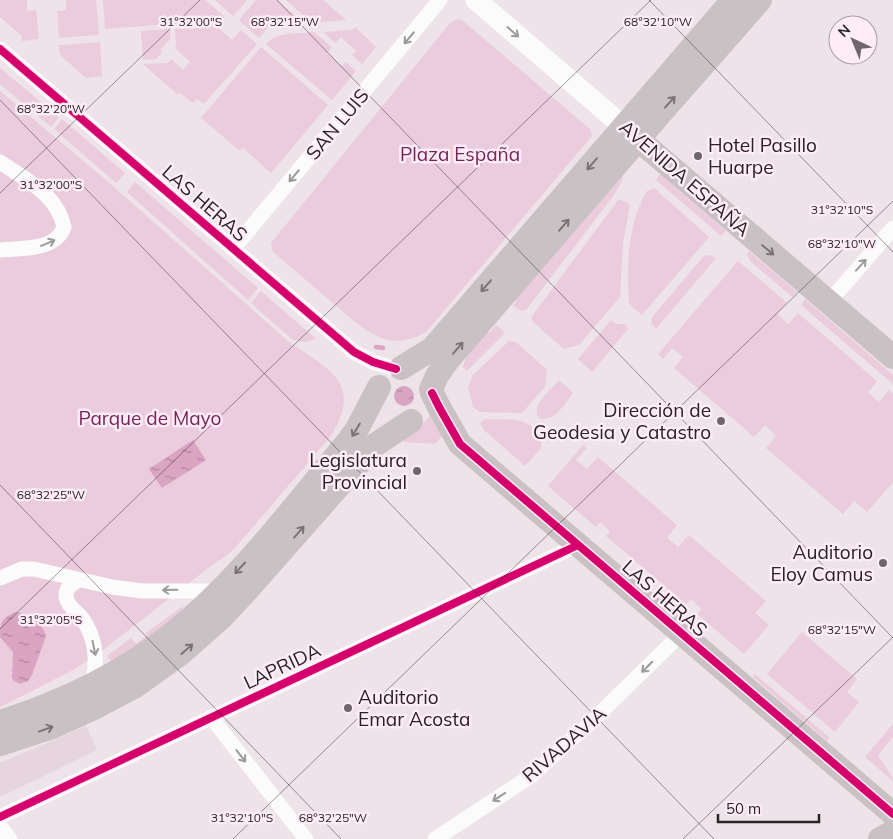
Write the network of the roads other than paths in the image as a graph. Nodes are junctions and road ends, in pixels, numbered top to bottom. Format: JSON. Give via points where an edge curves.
{"nodes":[{"id":1,"x":440,"y":0,"type":"edge"},
{"id":2,"x":476,"y":0,"type":"edge"},
{"id":3,"x":733,"y":0,"type":"edge"},
{"id":4,"x":760,"y":0,"type":"edge"},
{"id":5,"x":0,"y":49,"type":"edge"},
{"id":6,"x":631,"y":133,"type":"junction"},
{"id":7,"x":0,"y":162,"type":"edge"},
{"id":8,"x":893,"y":228,"type":"edge"},
{"id":9,"x":233,"y":249,"type":"junction"},
{"id":10,"x":0,"y":250,"type":"edge"},
{"id":11,"x":829,"y":302,"type":"junction"},
{"id":12,"x":893,"y":357,"type":"edge"},
{"id":13,"x":399,"y":369,"type":"junction"},
{"id":14,"x":379,"y":387,"type":"junction"},
{"id":15,"x":432,"y":391,"type":"junction"},
{"id":16,"x":411,"y":421,"type":"junction"},
{"id":17,"x":578,"y":545,"type":"junction"},
{"id":18,"x":0,"y":578,"type":"edge"},
{"id":19,"x":80,"y":580,"type":"junction"},
{"id":20,"x":218,"y":591,"type":"junction"},
{"id":21,"x":682,"y":633,"type":"junction"},
{"id":22,"x":92,"y":685,"type":"junction"},
{"id":23,"x":211,"y":717,"type":"junction"},
{"id":24,"x":0,"y":722,"type":"edge"},
{"id":25,"x":0,"y":744,"type":"edge"},
{"id":26,"x":893,"y":814,"type":"edge"},
{"id":27,"x":0,"y":817,"type":"edge"},
{"id":28,"x":0,"y":826,"type":"edge"},
{"id":29,"x":893,"y":832,"type":"edge"},
{"id":30,"x":10,"y":839,"type":"edge"},
{"id":31,"x":306,"y":839,"type":"edge"},
{"id":32,"x":435,"y":839,"type":"edge"},
{"id":33,"x":880,"y":839,"type":"edge"}],
"edges":[{"from":1,"to":9,"type":"street","name":"SAN LUIS","one_way":true},
{"from":2,"to":6,"type":"main road","name":"AVENIDA ESPAÑA","one_way":true},
{"from":3,"to":6,"type":"main road"},
{"from":6,"to":4,"type":"main road","one_way":true},
{"from":5,"to":9,"type":"street","name":"LAS HERAS"},
{"from":6,"to":11,"type":"main road","name":"AVENIDA ESPAÑA","one_way":true},
{"from":6,"to":13,"type":"main road","one_way":true,"via":[[432,349]]},
{"from":15,"to":6,"type":"main road","one_way":true,"via":[[445,363]]},
{"from":10,"to":7,"type":"street","one_way":true,"via":[[46,244],[60,236],[64,227],[58,208],[51,199]]},
{"from":11,"to":8,"type":"street","one_way":true},
{"from":9,"to":13,"type":"street","name":"LAS HERAS","via":[[354,352],[373,362]]},
{"from":11,"to":12,"type":"main road","name":"AVENIDA ESPAÑA"},
{"from":13,"to":14,"type":"main road","via":[[383,378]]},
{"from":13,"to":15,"type":"main road","via":[[417,370]]},
{"from":14,"to":16,"type":"main road","via":[[380,405],[385,413],[392,419]]},
{"from":14,"to":20,"type":"main road","one_way":true,"via":[[353,436]]},
{"from":15,"to":16,"type":"main road","via":[[426,410]]},
{"from":15,"to":17,"type":"main road","name":"LAS HERAS","via":[[460,444]]},
{"from":25,"to":16,"type":"main road","one_way":true,"via":[[52,727],[96,707],[179,655],[221,618],[379,441]]},
{"from":17,"to":21,"type":"main road","name":"LAS HERAS"},
{"from":17,"to":23,"type":"street","name":"LAPRIDA"},
{"from":18,"to":19,"type":"street","via":[[22,569],[34,569]]},
{"from":20,"to":19,"type":"street","one_way":true,"via":[[142,591]]},
{"from":19,"to":22,"type":"street","one_way":true,"via":[[68,588],[66,599],[82,619],[92,640],[96,657]]},
{"from":20,"to":22,"type":"main road","via":[[169,636],[124,668]]},
{"from":21,"to":26,"type":"main road","name":"LAS HERAS"},
{"from":21,"to":32,"type":"street","name":"RIVADAVIA","one_way":true,"via":[[532,776]]},
{"from":22,"to":24,"type":"main road","via":[[42,708]]},
{"from":23,"to":27,"type":"street","name":"LAPRIDA"},
{"from":23,"to":31,"type":"street","one_way":true},
{"from":28,"to":30,"type":"street"},
{"from":29,"to":33,"type":"main road"}]}
